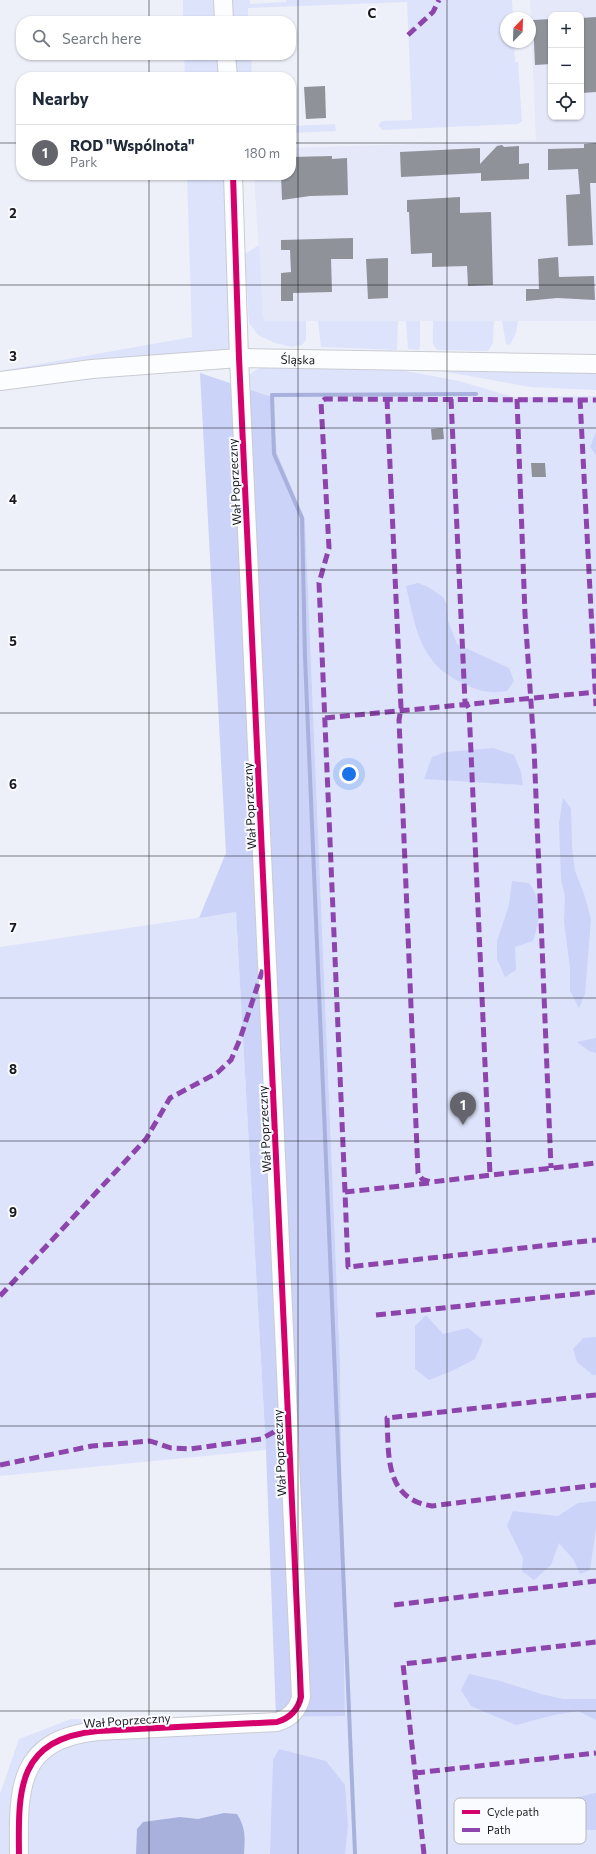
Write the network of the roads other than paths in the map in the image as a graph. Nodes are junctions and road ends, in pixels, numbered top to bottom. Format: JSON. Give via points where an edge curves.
{"nodes":[{"id":1,"x":223,"y":0,"type":"edge"},
{"id":2,"x":224,"y":16,"type":"edge"},
{"id":3,"x":226,"y":60,"type":"edge"},
{"id":4,"x":228,"y":72,"type":"edge"},
{"id":5,"x":233,"y":180,"type":"edge"},
{"id":6,"x":239,"y":358,"type":"junction"},
{"id":7,"x":596,"y":364,"type":"edge"},
{"id":8,"x":0,"y":381,"type":"edge"},
{"id":9,"x":19,"y":1854,"type":"edge"}],
"edges":[{"from":1,"to":2,"type":"street"},
{"from":3,"to":4,"type":"street"},
{"from":5,"to":6,"type":"street","name":"Wał Poprzeczny"},
{"from":6,"to":7,"type":"street","name":"Śląska"},
{"from":6,"to":8,"type":"street","name":"Śląska","via":[[92,369]]},
{"from":6,"to":9,"type":"street","name":"Wał Poprzeczny","via":[[302,1697],[290,1716],[277,1722],[98,1731],[58,1740],[41,1753],[28,1769],[23,1782],[19,1809]]}]}
